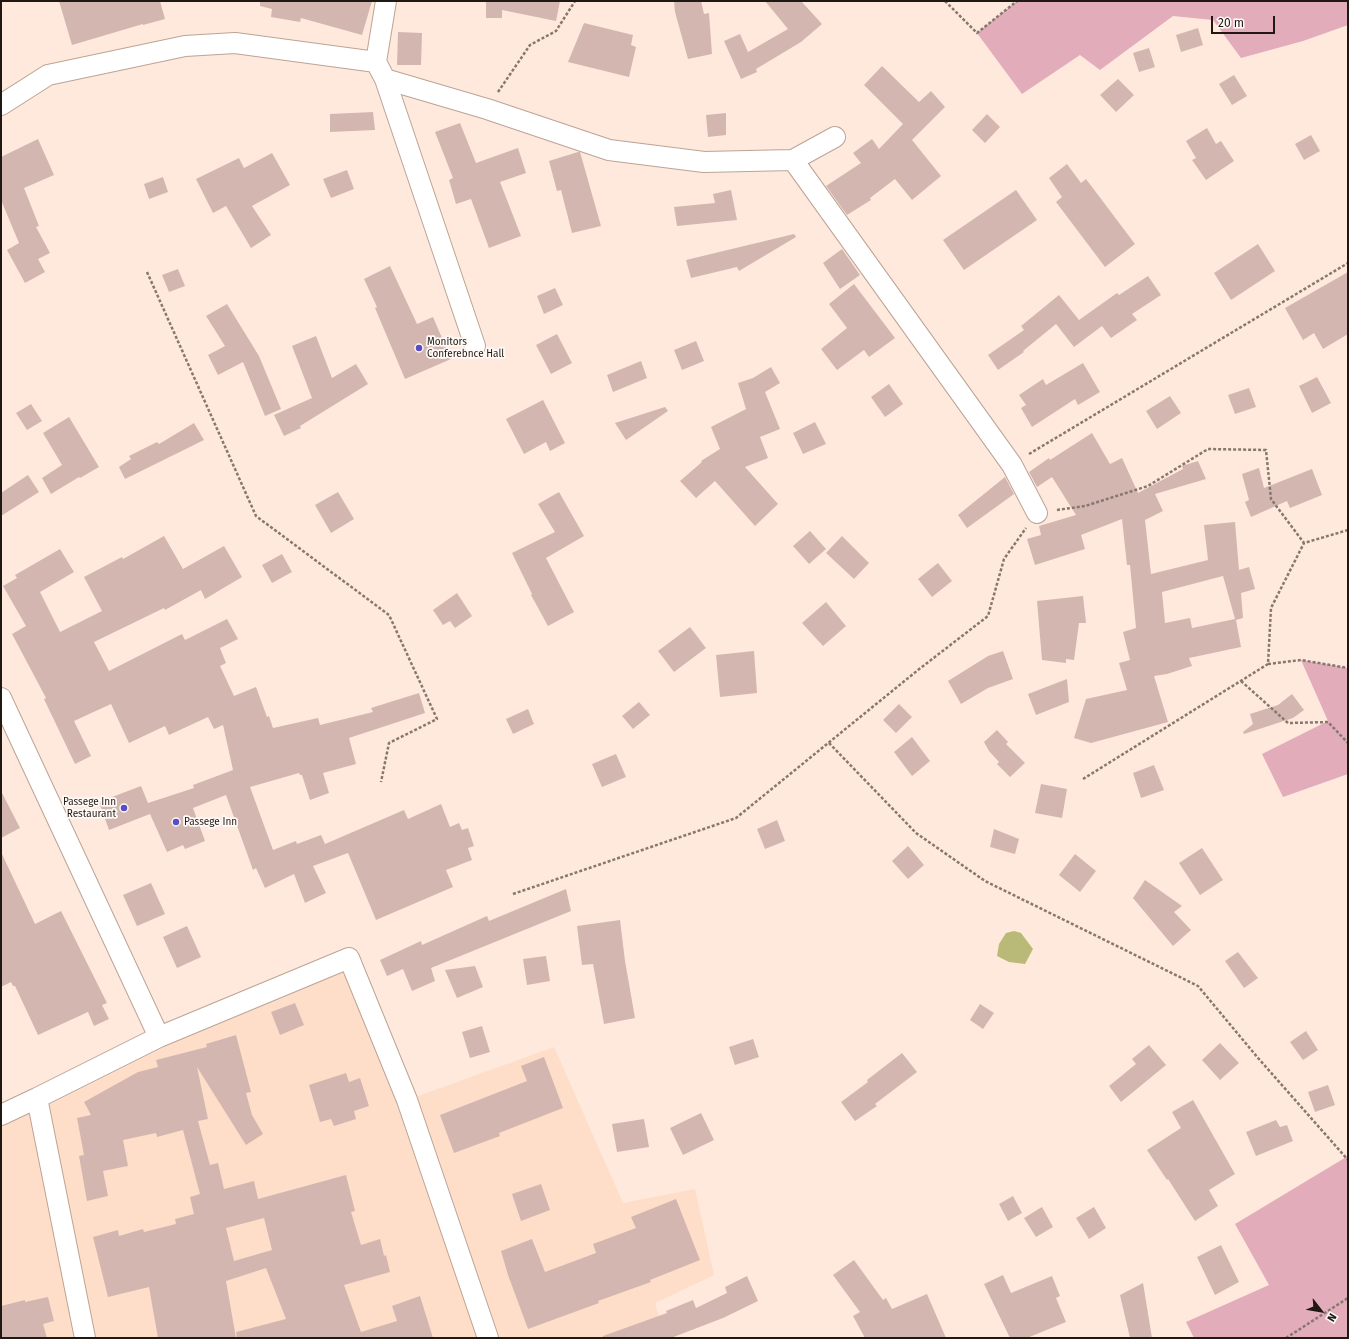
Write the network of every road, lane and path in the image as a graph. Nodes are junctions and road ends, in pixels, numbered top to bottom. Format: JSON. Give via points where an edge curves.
{"nodes":[{"id":1,"x":386,"y":1,"type":"edge"},
{"id":2,"x":575,"y":1,"type":"edge"},
{"id":3,"x":945,"y":1,"type":"edge"},
{"id":4,"x":1017,"y":1,"type":"edge"},
{"id":5,"x":380,"y":70,"type":"junction"},
{"id":6,"x":1,"y":105,"type":"edge"},
{"id":7,"x":487,"y":109,"type":"junction"},
{"id":8,"x":835,"y":137,"type":"dead end"},
{"id":9,"x":793,"y":160,"type":"junction"},
{"id":10,"x":1348,"y":263,"type":"edge"},
{"id":11,"x":147,"y":272,"type":"dead end"},
{"id":12,"x":475,"y":346,"type":"dead end"},
{"id":13,"x":1012,"y":465,"type":"junction"},
{"id":14,"x":1037,"y":513,"type":"junction"},
{"id":15,"x":1348,"y":530,"type":"edge"},
{"id":16,"x":1304,"y":543,"type":"junction"},
{"id":17,"x":1268,"y":664,"type":"junction"},
{"id":18,"x":1348,"y":668,"type":"edge"},
{"id":19,"x":1241,"y":681,"type":"junction"},
{"id":20,"x":1,"y":698,"type":"edge"},
{"id":21,"x":829,"y":743,"type":"junction"},
{"id":22,"x":1348,"y":743,"type":"edge"},
{"id":23,"x":1083,"y":778,"type":"dead end"},
{"id":24,"x":381,"y":782,"type":"dead end"},
{"id":25,"x":513,"y":894,"type":"dead end"},
{"id":26,"x":159,"y":1037,"type":"junction"},
{"id":27,"x":37,"y":1098,"type":"junction"},
{"id":28,"x":1,"y":1115,"type":"edge"},
{"id":29,"x":1348,"y":1160,"type":"edge"},
{"id":30,"x":1348,"y":1298,"type":"edge"},
{"id":31,"x":86,"y":1338,"type":"edge"},
{"id":32,"x":488,"y":1338,"type":"edge"},
{"id":33,"x":1286,"y":1338,"type":"edge"}],
"edges":[{"from":1,"to":5,"type":"street"},
{"from":2,"to":7,"type":"path","via":[[556,31],[530,45]]},
{"from":3,"to":4,"type":"path","via":[[978,33]]},
{"from":5,"to":6,"type":"street","via":[[235,43],[185,46],[48,75]]},
{"from":5,"to":7,"type":"street"},
{"from":5,"to":12,"type":"street"},
{"from":7,"to":9,"type":"street","via":[[610,150],[704,162]]},
{"from":8,"to":9,"type":"street"},
{"from":9,"to":13,"type":"street"},
{"from":10,"to":13,"type":"path"},
{"from":11,"to":24,"type":"path","via":[[256,516],[389,615],[437,719],[389,743]]},
{"from":13,"to":14,"type":"street"},
{"from":14,"to":16,"type":"path","via":[[1085,506],[1148,486],[1208,449],[1266,450],[1271,499]]},
{"from":14,"to":21,"type":"path","via":[[1004,559],[988,616]]},
{"from":15,"to":16,"type":"path"},
{"from":16,"to":17,"type":"path","via":[[1271,608]]},
{"from":17,"to":18,"type":"path","via":[[1301,660]]},
{"from":17,"to":19,"type":"path"},
{"from":19,"to":22,"type":"path","via":[[1288,723],[1328,722]]},
{"from":19,"to":23,"type":"path"},
{"from":20,"to":26,"type":"street"},
{"from":21,"to":25,"type":"path","via":[[736,818]]},
{"from":21,"to":29,"type":"path","via":[[916,833],[985,881],[1198,986]]},
{"from":26,"to":27,"type":"street"},
{"from":26,"to":32,"type":"street","via":[[349,958],[407,1100]]},
{"from":27,"to":28,"type":"street"},
{"from":27,"to":31,"type":"street"},
{"from":30,"to":33,"type":"path"}]}
